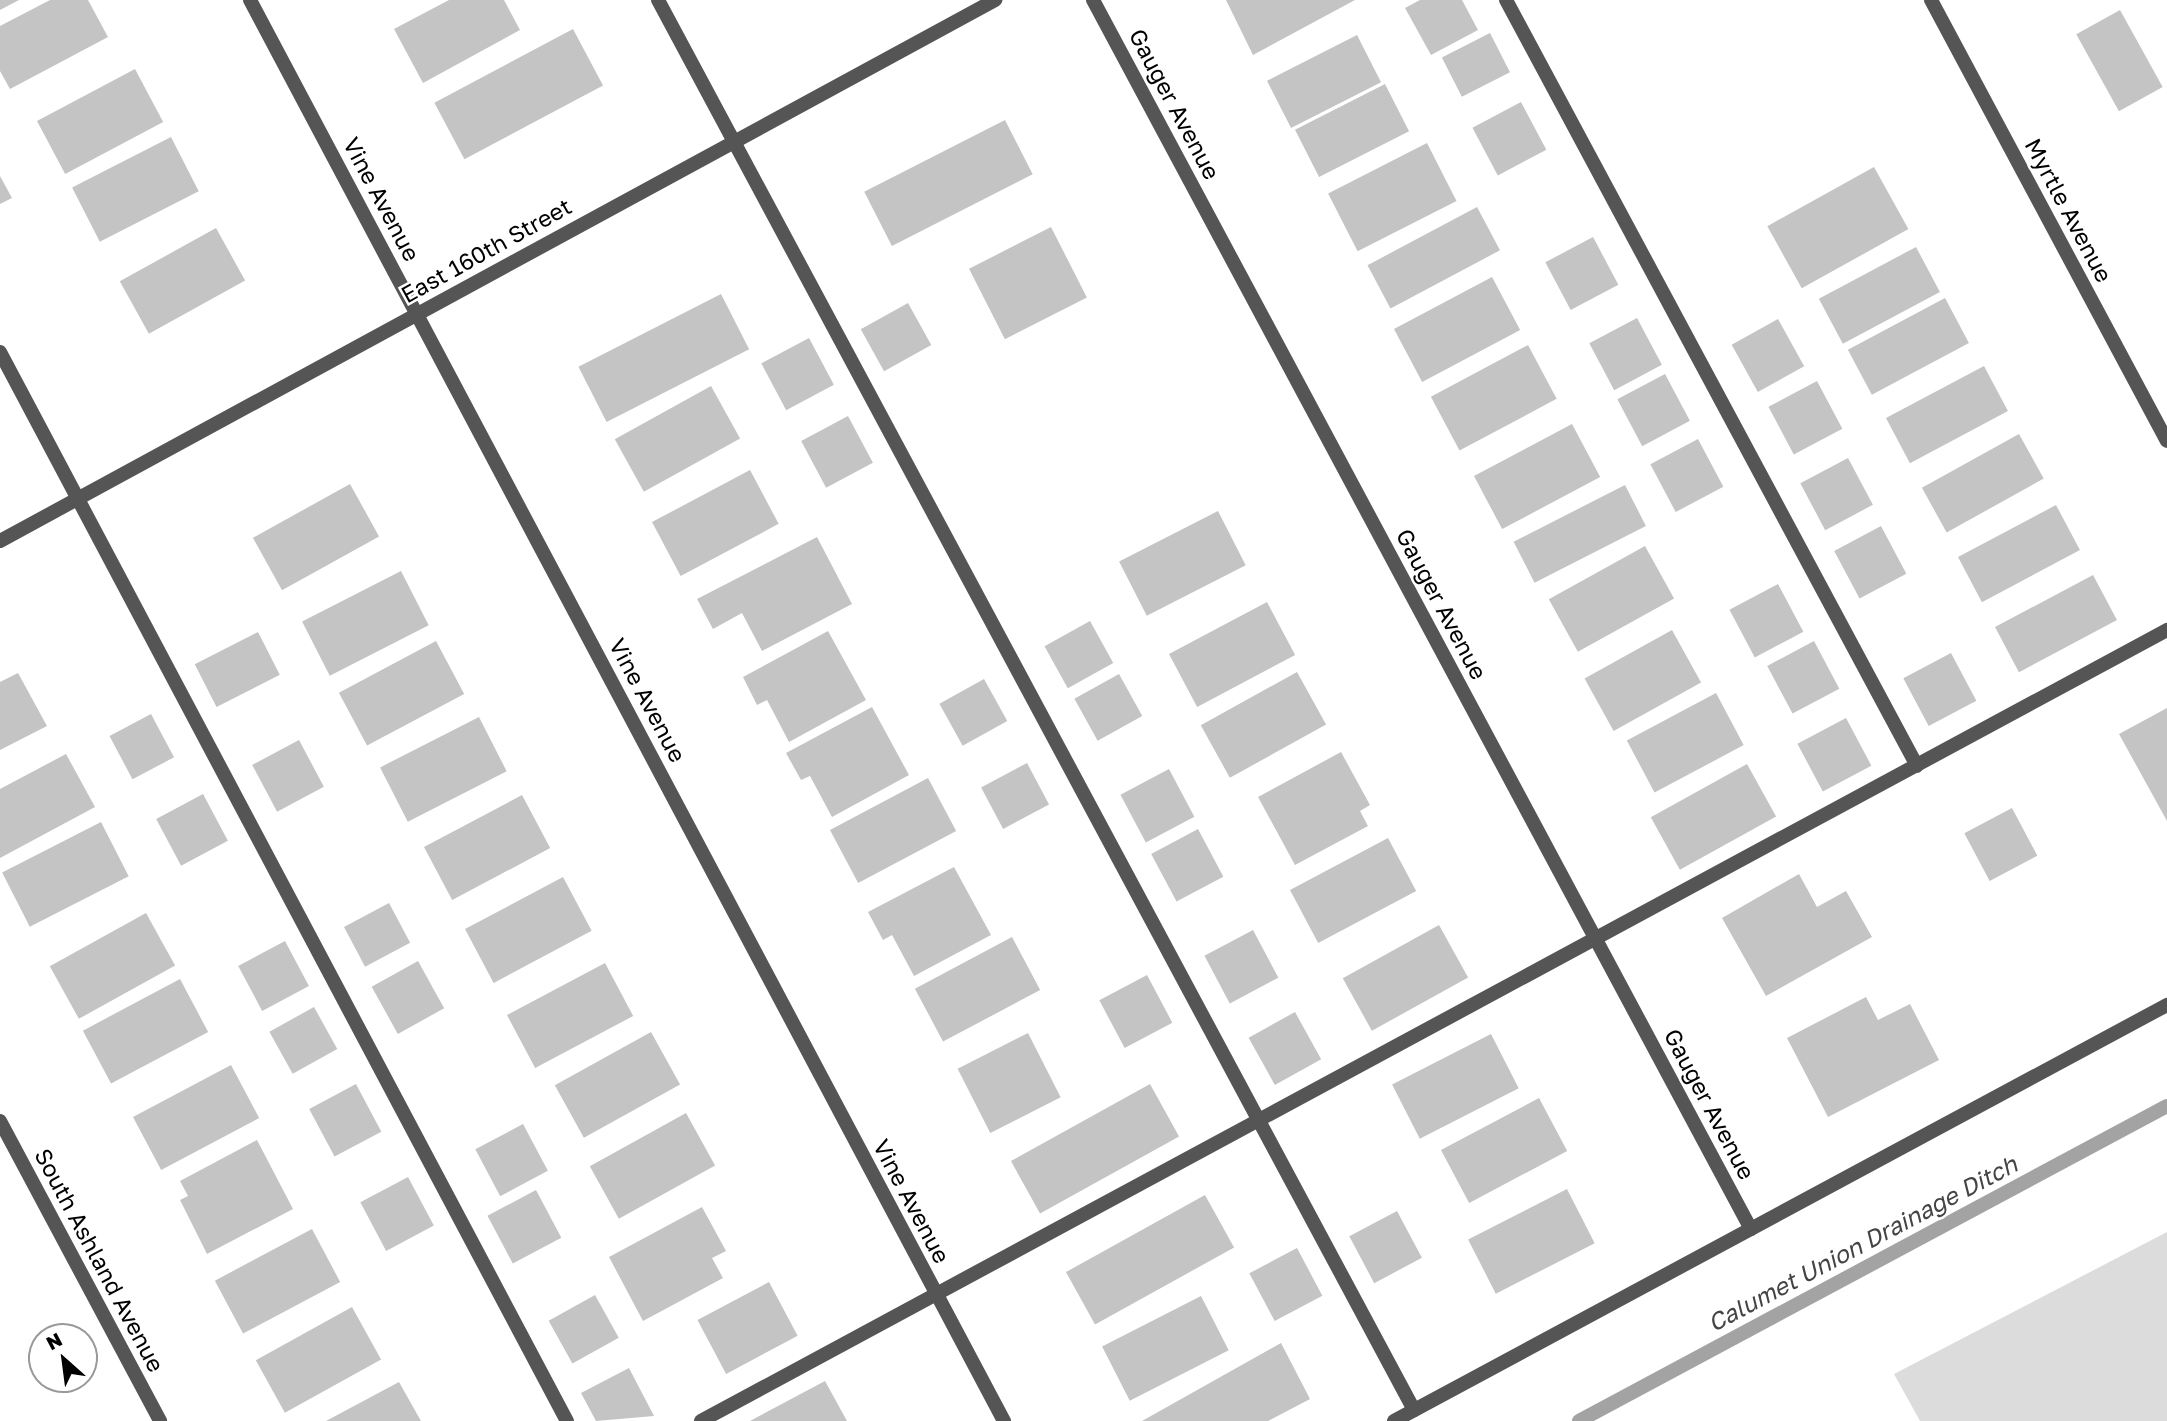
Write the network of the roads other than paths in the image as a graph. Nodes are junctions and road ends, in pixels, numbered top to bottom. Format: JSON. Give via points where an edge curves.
{"nodes":[{"id":1,"x":250,"y":0,"type":"edge"},
{"id":2,"x":658,"y":0,"type":"edge"},
{"id":3,"x":995,"y":0,"type":"edge"},
{"id":4,"x":1093,"y":0,"type":"edge"},
{"id":5,"x":1506,"y":0,"type":"edge"},
{"id":6,"x":1931,"y":0,"type":"edge"},
{"id":7,"x":734,"y":142,"type":"junction"},
{"id":8,"x":418,"y":313,"type":"junction"},
{"id":9,"x":0,"y":352,"type":"edge"},
{"id":10,"x":2167,"y":441,"type":"edge"},
{"id":11,"x":78,"y":499,"type":"junction"},
{"id":12,"x":0,"y":541,"type":"edge"},
{"id":13,"x":2167,"y":631,"type":"edge"},
{"id":14,"x":1917,"y":766,"type":"junction"},
{"id":15,"x":1596,"y":940,"type":"junction"},
{"id":16,"x":2167,"y":1005,"type":"edge"},
{"id":17,"x":0,"y":1121,"type":"edge"},
{"id":18,"x":1260,"y":1122,"type":"junction"},
{"id":19,"x":1751,"y":1229,"type":"junction"},
{"id":20,"x":935,"y":1292,"type":"junction"},
{"id":21,"x":1414,"y":1410,"type":"junction"},
{"id":22,"x":160,"y":1421,"type":"edge"},
{"id":23,"x":567,"y":1421,"type":"edge"},
{"id":24,"x":701,"y":1421,"type":"edge"},
{"id":25,"x":1004,"y":1421,"type":"edge"},
{"id":26,"x":1394,"y":1421,"type":"edge"}],
"edges":[{"from":1,"to":8,"type":"street","name":"Vine Avenue"},
{"from":2,"to":7,"type":"street"},
{"from":3,"to":7,"type":"street","name":"East 160th Street"},
{"from":4,"to":15,"type":"street","name":"Gauger Avenue"},
{"from":5,"to":14,"type":"street"},
{"from":6,"to":10,"type":"street","name":"Myrtle Avenue"},
{"from":7,"to":8,"type":"street","name":"East 160th Street"},
{"from":7,"to":18,"type":"street"},
{"from":8,"to":11,"type":"street","name":"East 160th Street"},
{"from":8,"to":20,"type":"street","name":"Vine Avenue"},
{"from":9,"to":11,"type":"street"},
{"from":11,"to":12,"type":"street","name":"East 160th Street"},
{"from":11,"to":23,"type":"street"},
{"from":13,"to":14,"type":"street"},
{"from":14,"to":15,"type":"street"},
{"from":15,"to":18,"type":"street"},
{"from":15,"to":19,"type":"street","name":"Gauger Avenue"},
{"from":16,"to":19,"type":"street"},
{"from":17,"to":22,"type":"street","name":"South Ashland Avenue"},
{"from":18,"to":20,"type":"street"},
{"from":18,"to":21,"type":"street"},
{"from":19,"to":21,"type":"street"},
{"from":20,"to":24,"type":"street"},
{"from":20,"to":25,"type":"street","name":"Vine Avenue"},
{"from":21,"to":26,"type":"street"}]}
